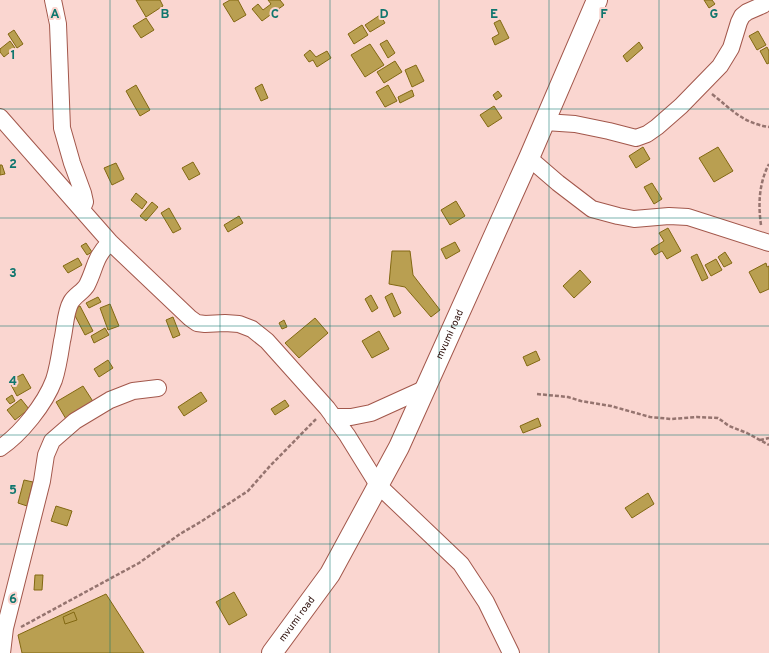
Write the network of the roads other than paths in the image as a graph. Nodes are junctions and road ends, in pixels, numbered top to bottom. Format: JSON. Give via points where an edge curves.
{"nodes":[{"id":1,"x":53,"y":0,"type":"edge"},
{"id":2,"x":597,"y":0,"type":"edge"},
{"id":3,"x":768,"y":0,"type":"edge"},
{"id":4,"x":0,"y":118,"type":"edge"},
{"id":5,"x":545,"y":122,"type":"junction"},
{"id":6,"x":529,"y":158,"type":"junction"},
{"id":7,"x":82,"y":209,"type":"junction"},
{"id":8,"x":110,"y":242,"type":"junction"},
{"id":9,"x":767,"y":242,"type":"edge"},
{"id":10,"x":158,"y":388,"type":"dead end"},
{"id":11,"x":424,"y":389,"type":"junction"},
{"id":12,"x":330,"y":413,"type":"junction"},
{"id":13,"x":0,"y":448,"type":"edge"},
{"id":14,"x":378,"y":485,"type":"junction"},
{"id":15,"x":2,"y":648,"type":"edge"},
{"id":16,"x":272,"y":653,"type":"edge"},
{"id":17,"x":511,"y":653,"type":"edge"}],
"edges":[{"from":1,"to":7,"type":"street","via":[[58,24],[62,128],[83,193],[85,202]]},
{"from":2,"to":5,"type":"street","name":"mvumi road"},
{"from":3,"to":5,"type":"street","via":[[742,16],[724,61],[657,128],[647,134],[636,138],[575,124]]},
{"from":4,"to":7,"type":"street"},
{"from":5,"to":6,"type":"street","name":"mvumi road"},
{"from":6,"to":9,"type":"street","via":[[592,209],[634,219],[688,217]]},
{"from":6,"to":11,"type":"street","name":"mvumi road"},
{"from":7,"to":8,"type":"street"},
{"from":8,"to":12,"type":"street","via":[[197,323],[239,324],[267,341]]},
{"from":8,"to":13,"type":"street","via":[[97,259],[88,284],[71,302],[51,389],[25,426]]},
{"from":10,"to":15,"type":"street","via":[[133,392],[110,400],[75,421],[52,441],[46,455]]},
{"from":11,"to":12,"type":"street","via":[[371,413],[351,416]]},
{"from":11,"to":14,"type":"street","name":"mvumi road","via":[[399,447]]},
{"from":12,"to":14,"type":"street"},
{"from":14,"to":16,"type":"street","name":"mvumi road","via":[[330,574]]},
{"from":14,"to":17,"type":"street","via":[[461,564],[486,602]]}]}
